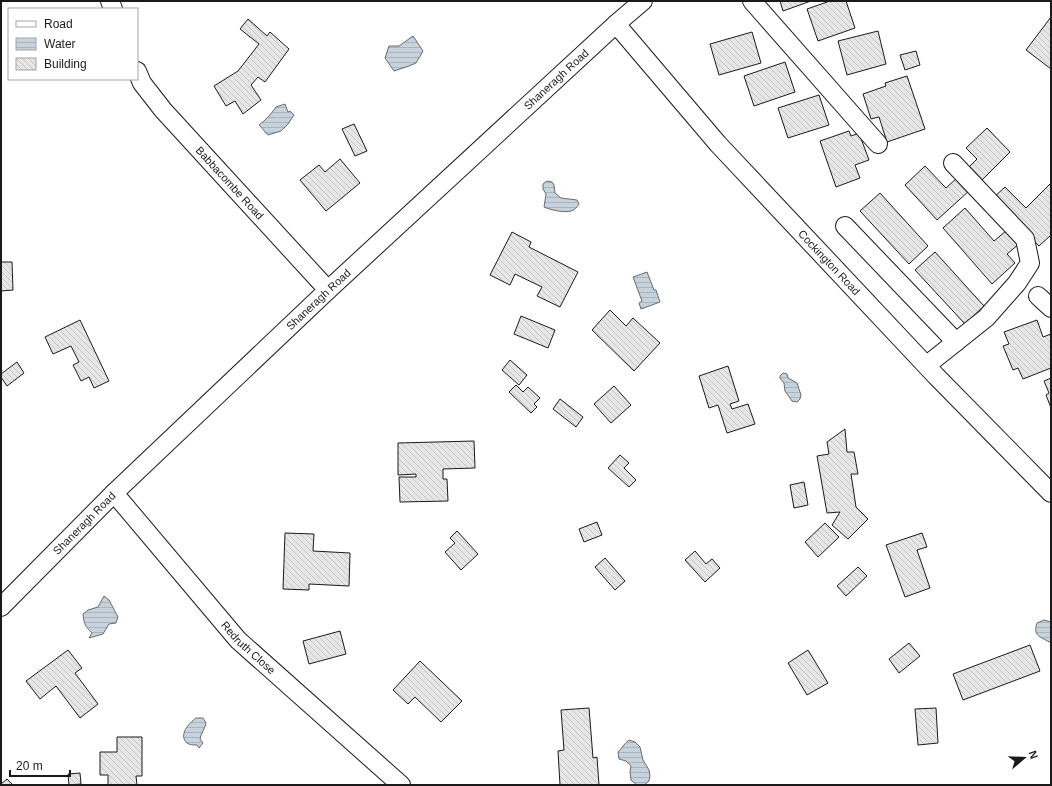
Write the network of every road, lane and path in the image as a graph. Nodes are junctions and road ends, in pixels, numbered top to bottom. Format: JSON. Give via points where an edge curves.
{"nodes":[{"id":1,"x":643,"y":1,"type":"edge"},
{"id":2,"x":752,"y":1,"type":"edge"},
{"id":3,"x":616,"y":24,"type":"junction"},
{"id":4,"x":138,"y":73,"type":"edge"},
{"id":5,"x":878,"y":144,"type":"dead end"},
{"id":6,"x":953,"y":163,"type":"dead end"},
{"id":7,"x":845,"y":226,"type":"dead end"},
{"id":8,"x":328,"y":290,"type":"junction"},
{"id":9,"x":1038,"y":296,"type":"dead end"},
{"id":10,"x":1051,"y":308,"type":"edge"},
{"id":11,"x":956,"y":342,"type":"junction"},
{"id":12,"x":927,"y":365,"type":"junction"},
{"id":13,"x":1048,"y":485,"type":"edge"},
{"id":14,"x":114,"y":493,"type":"junction"},
{"id":15,"x":1,"y":607,"type":"edge"},
{"id":16,"x":401,"y":785,"type":"edge"}],
"edges":[{"from":1,"to":3,"type":"street","name":"Shaneragh Road"},
{"from":2,"to":5,"type":"street"},
{"from":3,"to":8,"type":"street","name":"Shaneragh Road"},
{"from":3,"to":12,"type":"street","name":"Cockington Road","via":[[718,144]]},
{"from":4,"to":8,"type":"street","name":"Babbacombe Road","via":[[142,83],[163,110]]},
{"from":6,"to":11,"type":"street","via":[[1024,240],[1030,263],[1017,283],[986,318]]},
{"from":7,"to":11,"type":"street"},
{"from":8,"to":14,"type":"street","name":"Shaneragh Road"},
{"from":9,"to":10,"type":"street"},
{"from":11,"to":12,"type":"street"},
{"from":12,"to":13,"type":"street","name":"Cockington Road"},
{"from":14,"to":15,"type":"street","name":"Shaneragh Road"},
{"from":14,"to":16,"type":"street","name":"Redruth Close","via":[[238,640]]}]}
